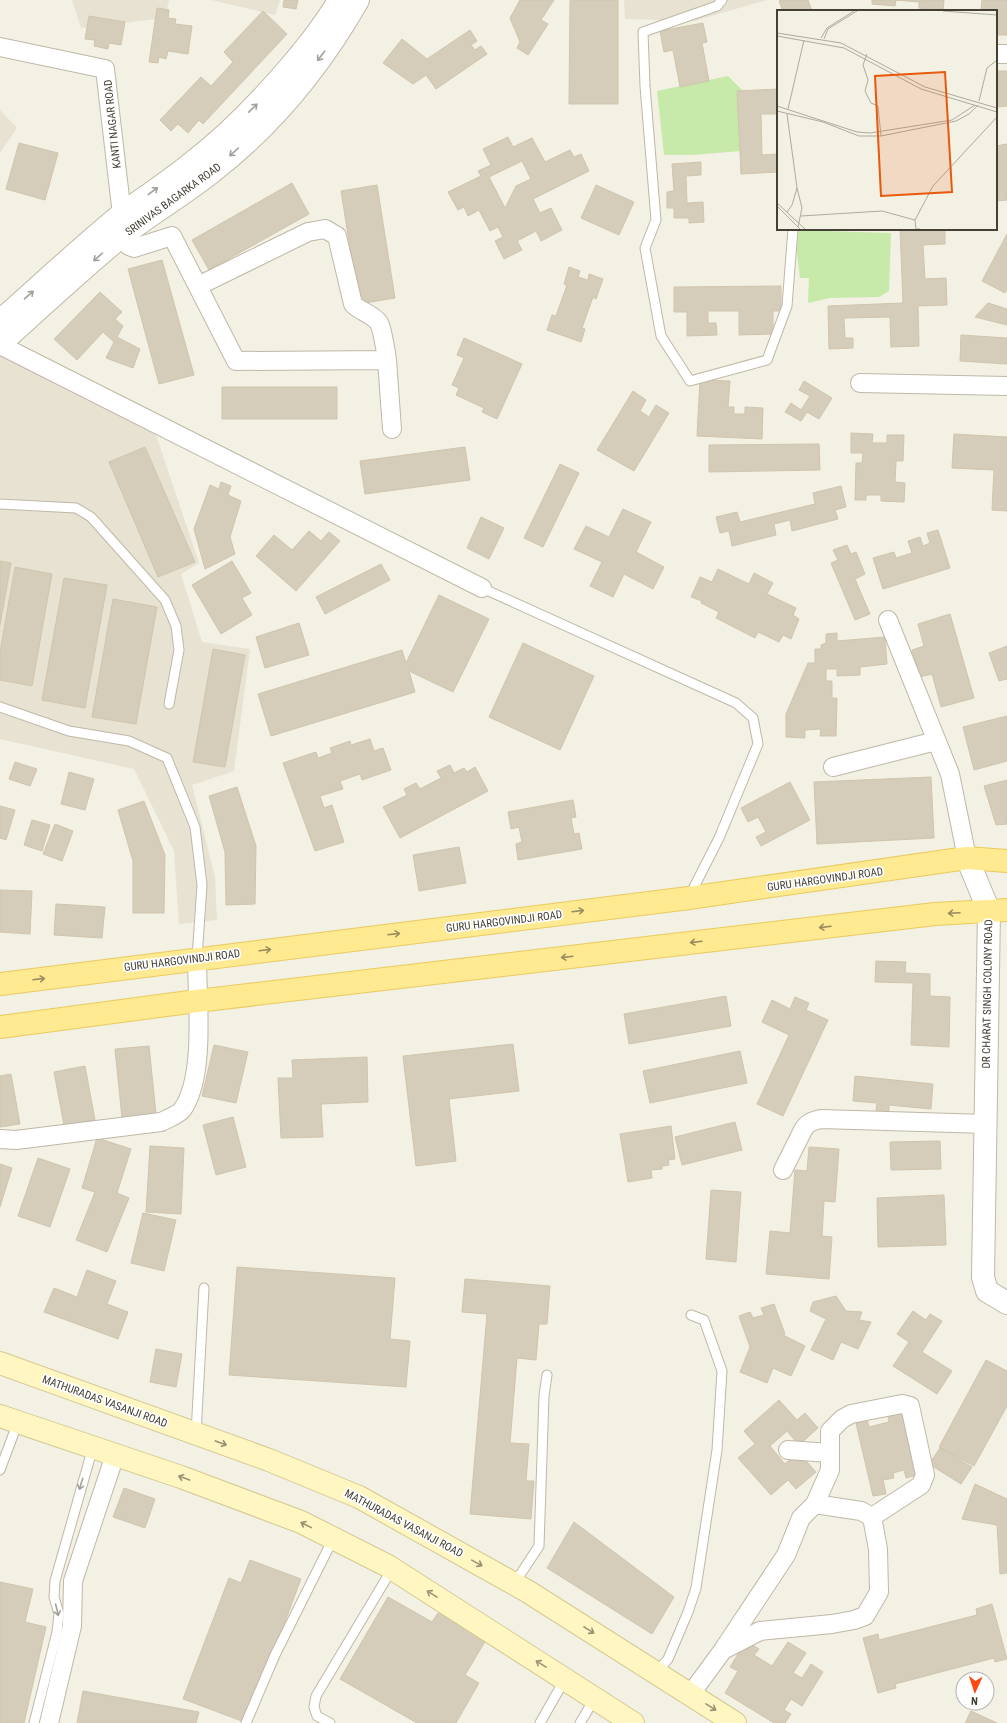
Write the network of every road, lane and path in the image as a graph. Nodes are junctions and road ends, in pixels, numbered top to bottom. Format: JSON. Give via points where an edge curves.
{"nodes":[{"id":1,"x":339,"y":0,"type":"edge"},
{"id":2,"x":358,"y":0,"type":"edge"},
{"id":3,"x":722,"y":0,"type":"edge"},
{"id":4,"x":333,"y":25,"type":"junction"},
{"id":5,"x":0,"y":47,"type":"edge"},
{"id":6,"x":122,"y":225,"type":"junction"},
{"id":7,"x":793,"y":230,"type":"edge"},
{"id":8,"x":198,"y":286,"type":"junction"},
{"id":9,"x":0,"y":321,"type":"edge"},
{"id":10,"x":0,"y":345,"type":"edge"},
{"id":11,"x":388,"y":360,"type":"junction"},
{"id":12,"x":860,"y":383,"type":"dead end"},
{"id":13,"x":1007,"y":386,"type":"edge"},
{"id":14,"x":392,"y":429,"type":"dead end"},
{"id":15,"x":0,"y":504,"type":"edge"},
{"id":16,"x":482,"y":588,"type":"joint"},
{"id":17,"x":888,"y":620,"type":"dead end"},
{"id":18,"x":169,"y":704,"type":"dead end"},
{"id":19,"x":0,"y":708,"type":"edge"},
{"id":20,"x":936,"y":741,"type":"junction"},
{"id":21,"x":833,"y":767,"type":"dead end"},
{"id":22,"x":967,"y":858,"type":"junction"},
{"id":23,"x":1007,"y":862,"type":"edge"},
{"id":24,"x":689,"y":898,"type":"junction"},
{"id":25,"x":998,"y":911,"type":"edge"},
{"id":26,"x":197,"y":958,"type":"junction"},
{"id":27,"x":0,"y":984,"type":"edge"},
{"id":28,"x":197,"y":1001,"type":"junction"},
{"id":29,"x":0,"y":1027,"type":"edge"},
{"id":30,"x":986,"y":1124,"type":"junction"},
{"id":31,"x":0,"y":1139,"type":"edge"},
{"id":32,"x":783,"y":1170,"type":"dead end"},
{"id":33,"x":204,"y":1288,"type":"dead end"},
{"id":34,"x":1007,"y":1303,"type":"edge"},
{"id":35,"x":691,"y":1314,"type":"dead end"},
{"id":36,"x":0,"y":1363,"type":"edge"},
{"id":37,"x":547,"y":1375,"type":"dead end"},
{"id":38,"x":9,"y":1419,"type":"edge"},
{"id":39,"x":196,"y":1433,"type":"junction"},
{"id":40,"x":93,"y":1447,"type":"junction"},
{"id":41,"x":788,"y":1450,"type":"dead end"},
{"id":42,"x":830,"y":1453,"type":"junction"},
{"id":43,"x":115,"y":1454,"type":"junction"},
{"id":44,"x":0,"y":1470,"type":"edge"},
{"id":45,"x":815,"y":1504,"type":"junction"},
{"id":46,"x":872,"y":1517,"type":"junction"},
{"id":47,"x":333,"y":1539,"type":"junction"},
{"id":48,"x":392,"y":1569,"type":"junction"},
{"id":49,"x":514,"y":1584,"type":"junction"},
{"id":50,"x":722,"y":1650,"type":"junction"},
{"id":51,"x":656,"y":1673,"type":"junction"},
{"id":52,"x":566,"y":1679,"type":"junction"},
{"id":53,"x":690,"y":1694,"type":"junction"},
{"id":54,"x":595,"y":1698,"type":"junction"},
{"id":55,"x":34,"y":1723,"type":"edge"},
{"id":56,"x":49,"y":1723,"type":"edge"},
{"id":57,"x":246,"y":1723,"type":"edge"},
{"id":58,"x":330,"y":1723,"type":"edge"},
{"id":59,"x":540,"y":1723,"type":"edge"},
{"id":60,"x":580,"y":1723,"type":"edge"},
{"id":61,"x":633,"y":1723,"type":"edge"},
{"id":62,"x":735,"y":1723,"type":"edge"}],
"edges":[{"from":1,"to":4,"type":"street"},
{"from":2,"to":4,"type":"street"},
{"from":3,"to":7,"type":"lane","via":[[717,6],[643,32],[656,220],[645,248],[661,336],[690,381],[767,360],[787,306]]},
{"from":4,"to":6,"type":"street","via":[[306,48],[262,99],[230,130],[189,165],[154,190]]},
{"from":5,"to":6,"type":"street","name":"KANTI NAGAR ROAD","via":[[105,69]]},
{"from":6,"to":8,"type":"street","via":[[129,246],[134,248],[172,236]]},
{"from":9,"to":6,"type":"street","name":"SRINIVAS BAGARKA ROAD","one_way":true},
{"from":6,"to":10,"type":"street","name":"SRINIVAS BAGARKA ROAD","one_way":true},
{"from":8,"to":11,"type":"street","via":[[236,361]]},
{"from":8,"to":11,"type":"street","via":[[308,232],[325,229],[337,236],[353,304],[379,323]]},
{"from":10,"to":16,"type":"street"},
{"from":11,"to":14,"type":"street"},
{"from":12,"to":13,"type":"street"},
{"from":15,"to":18,"type":"lane","via":[[76,508],[91,518],[165,600],[176,626],[179,650]]},
{"from":16,"to":24,"type":"lane","via":[[736,703],[754,718],[758,744],[719,838]]},
{"from":17,"to":20,"type":"street","name":"DR CHARAT SINGH COLONY ROAD"},
{"from":19,"to":26,"type":"lane","via":[[69,731],[129,741],[168,758],[195,827],[202,885]]},
{"from":20,"to":21,"type":"street"},
{"from":20,"to":22,"type":"street","name":"DR CHARAT SINGH COLONY ROAD","via":[[950,774]]},
{"from":22,"to":23,"type":"main road","name":"GURU HARGOVINDJI ROAD"},
{"from":22,"to":24,"type":"main road","name":"GURU HARGOVINDJI ROAD"},
{"from":22,"to":25,"type":"street","name":"DR CHARAT SINGH COLONY ROAD"},
{"from":26,"to":24,"type":"main road","name":"GURU HARGOVINDJI ROAD","one_way":true},
{"from":25,"to":28,"type":"main road","one_way":true,"via":[[935,914]]},
{"from":25,"to":30,"type":"street","name":"DR CHARAT SINGH COLONY ROAD"},
{"from":27,"to":26,"type":"main road","name":"GURU HARGOVINDJI ROAD","one_way":true},
{"from":26,"to":28,"type":"street"},
{"from":28,"to":29,"type":"main road"},
{"from":28,"to":31,"type":"street","via":[[200,1040],[192,1087],[181,1111],[161,1122],[16,1140]]},
{"from":30,"to":32,"type":"street","via":[[813,1120],[806,1124]]},
{"from":30,"to":34,"type":"street","name":"DR CHARAT SINGH COLONY ROAD","via":[[983,1277],[987,1291]]},
{"from":33,"to":39,"type":"lane"},
{"from":35,"to":51,"type":"lane","via":[[704,1320],[722,1371],[717,1450],[696,1588],[668,1659]]},
{"from":36,"to":39,"type":"main road","name":"MATHURADAS VASANJI ROAD"},
{"from":37,"to":49,"type":"lane","via":[[544,1396],[539,1546]]},
{"from":38,"to":40,"type":"main road"},
{"from":38,"to":44,"type":"lane"},
{"from":39,"to":49,"type":"main road","name":"MATHURADAS VASANJI ROAD","one_way":true,"via":[[359,1497]]},
{"from":40,"to":43,"type":"main road"},
{"from":40,"to":55,"type":"lane","one_way":true,"via":[[55,1581],[54,1598],[59,1614]]},
{"from":41,"to":42,"type":"street"},
{"from":42,"to":45,"type":"street","via":[[830,1470]]},
{"from":42,"to":46,"type":"street","via":[[830,1432],[842,1418],[902,1404],[910,1406],[925,1475],[921,1485]]},
{"from":47,"to":43,"type":"main road","one_way":true,"via":[[301,1522]]},
{"from":43,"to":56,"type":"street","via":[[73,1581],[72,1626]]},
{"from":45,"to":46,"type":"street","via":[[862,1511]]},
{"from":45,"to":50,"type":"street","via":[[801,1518],[786,1555]]},
{"from":46,"to":50,"type":"street","via":[[878,1549],[879,1592],[865,1616],[832,1624],[760,1631]]},
{"from":47,"to":48,"type":"main road"},
{"from":47,"to":57,"type":"lane","via":[[275,1655]]},
{"from":52,"to":48,"type":"main road","one_way":true},
{"from":48,"to":58,"type":"lane","via":[[316,1696],[314,1707],[317,1716]]},
{"from":49,"to":51,"type":"main road","name":"MATHURADAS VASANJI ROAD","one_way":true},
{"from":50,"to":53,"type":"street"},
{"from":51,"to":53,"type":"main road","name":"MATHURADAS VASANJI ROAD"},
{"from":52,"to":54,"type":"main road"},
{"from":52,"to":59,"type":"lane"},
{"from":53,"to":62,"type":"main road","name":"MATHURADAS VASANJI ROAD","one_way":true},
{"from":54,"to":60,"type":"lane"},
{"from":54,"to":61,"type":"main road"}]}
